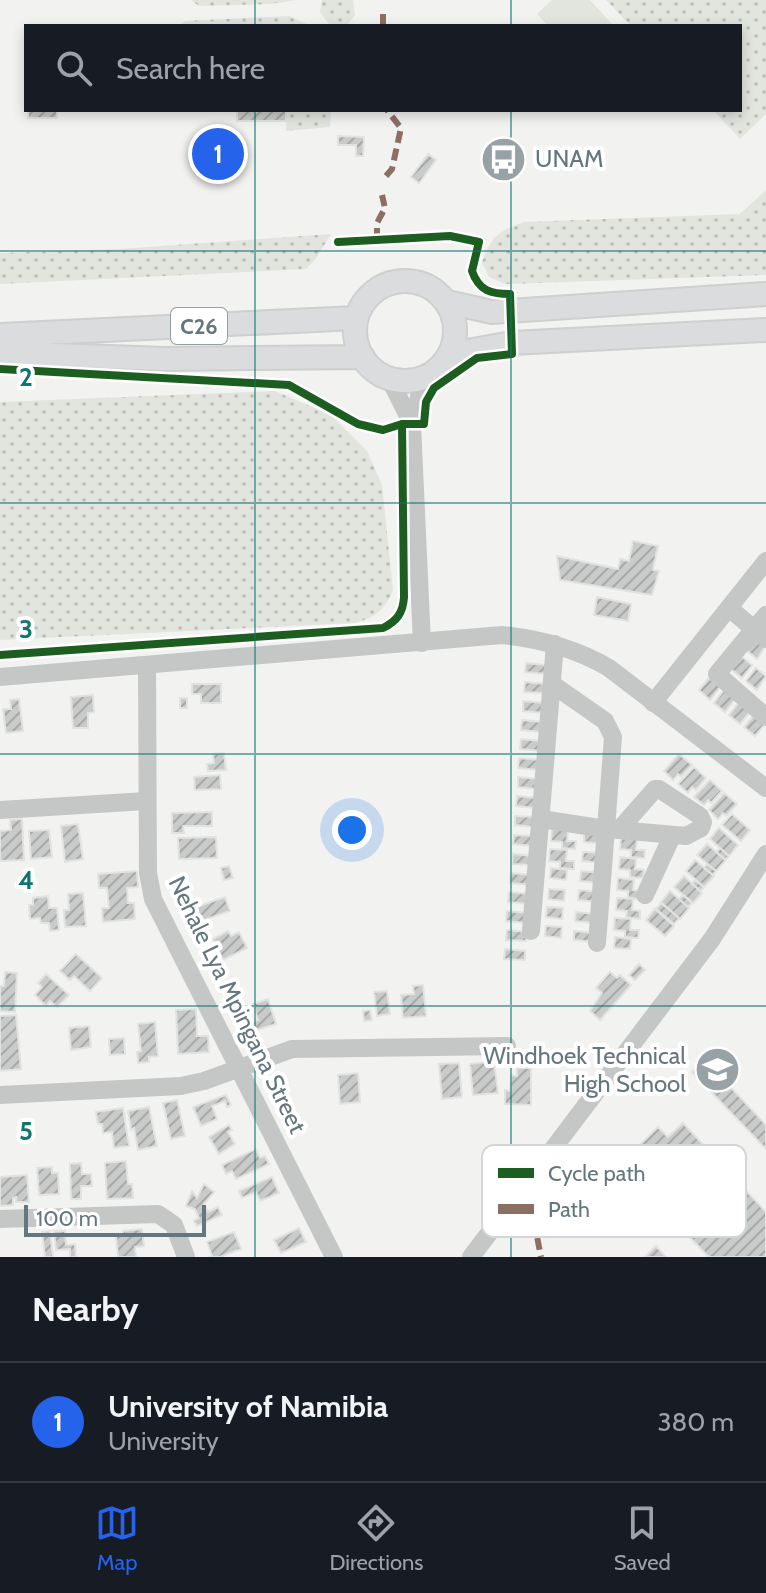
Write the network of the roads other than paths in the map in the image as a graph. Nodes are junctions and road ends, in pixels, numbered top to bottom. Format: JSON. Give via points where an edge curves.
{"nodes":[{"id":1,"x":766,"y":294,"type":"edge"},
{"id":2,"x":447,"y":302,"type":"junction"},
{"id":3,"x":766,"y":330,"type":"edge"},
{"id":4,"x":0,"y":335,"type":"edge"},
{"id":5,"x":358,"y":338,"type":"junction"},
{"id":6,"x":0,"y":353,"type":"edge"},
{"id":7,"x":451,"y":354,"type":"junction"},
{"id":8,"x":385,"y":376,"type":"junction"},
{"id":9,"x":424,"y":378,"type":"junction"},
{"id":10,"x":412,"y":424,"type":"junction"},
{"id":11,"x":766,"y":561,"type":"edge"},
{"id":12,"x":729,"y":608,"type":"junction"},
{"id":13,"x":762,"y":628,"type":"edge"},
{"id":14,"x":422,"y":643,"type":"junction"},
{"id":15,"x":555,"y":644,"type":"junction"},
{"id":16,"x":147,"y":666,"type":"junction"},
{"id":17,"x":0,"y":677,"type":"edge"},
{"id":18,"x":552,"y":684,"type":"junction"},
{"id":19,"x":653,"y":703,"type":"junction"},
{"id":20,"x":766,"y":717,"type":"edge"},
{"id":21,"x":766,"y":788,"type":"edge"},
{"id":22,"x":146,"y":801,"type":"junction"},
{"id":23,"x":0,"y":810,"type":"edge"},
{"id":24,"x":541,"y":819,"type":"junction"},
{"id":25,"x":612,"y":830,"type":"junction"},
{"id":26,"x":672,"y":836,"type":"junction"},
{"id":27,"x":766,"y":854,"type":"edge"},
{"id":28,"x":645,"y":895,"type":"dead end"},
{"id":29,"x":531,"y":931,"type":"dead end"},
{"id":30,"x":597,"y":943,"type":"dead end"},
{"id":31,"x":507,"y":1046,"type":"dead end"},
{"id":32,"x":240,"y":1068,"type":"junction"},
{"id":33,"x":0,"y":1095,"type":"edge"},
{"id":34,"x":556,"y":1145,"type":"edge"},
{"id":35,"x":0,"y":1219,"type":"edge"},
{"id":36,"x":486,"y":1237,"type":"edge"},
{"id":37,"x":186,"y":1257,"type":"edge"},
{"id":38,"x":334,"y":1257,"type":"edge"},
{"id":39,"x":471,"y":1257,"type":"edge"}],
"edges":[{"from":1,"to":2,"type":"main road","via":[[492,312]]},
{"from":2,"to":5,"type":"main road","via":[[422,283],[403,280],[380,287],[363,304]]},
{"from":2,"to":7,"type":"main road","via":[[456,329]]},
{"from":3,"to":7,"type":"main road","via":[[512,343]]},
{"from":4,"to":5,"type":"main road","number":"C26"},
{"from":5,"to":6,"type":"main road","number":"C26","via":[[165,359]]},
{"from":5,"to":8,"type":"main road"},
{"from":7,"to":9,"type":"main road"},
{"from":8,"to":9,"type":"main road"},
{"from":8,"to":10,"type":"street"},
{"from":9,"to":10,"type":"street"},
{"from":10,"to":14,"type":"street"},
{"from":11,"to":12,"type":"street"},
{"from":12,"to":13,"type":"street"},
{"from":12,"to":19,"type":"street"},
{"from":13,"to":20,"type":"street","via":[[717,674]]},
{"from":14,"to":15,"type":"street","via":[[502,635]]},
{"from":14,"to":16,"type":"street"},
{"from":15,"to":18,"type":"street"},
{"from":15,"to":19,"type":"street","via":[[609,668]]},
{"from":16,"to":17,"type":"street"},
{"from":16,"to":22,"type":"street","name":"Nehale Lya Mpingana Street"},
{"from":18,"to":24,"type":"street"},
{"from":18,"to":25,"type":"street","via":[[611,729]]},
{"from":19,"to":21,"type":"street"},
{"from":22,"to":23,"type":"street"},
{"from":22,"to":32,"type":"street","name":"Nehale Lya Mpingana Street","via":[[153,899]]},
{"from":24,"to":25,"type":"street"},
{"from":24,"to":29,"type":"street"},
{"from":25,"to":26,"type":"street"},
{"from":25,"to":26,"type":"street","via":[[659,789],[703,822],[695,834]]},
{"from":25,"to":30,"type":"street"},
{"from":26,"to":28,"type":"street"},
{"from":27,"to":34,"type":"street","via":[[712,939]]},
{"from":31,"to":32,"type":"street","via":[[292,1049]]},
{"from":32,"to":33,"type":"street","via":[[181,1086]]},
{"from":32,"to":38,"type":"street","name":"Nehale Lya Mpingana Street"},
{"from":35,"to":37,"type":"street","via":[[158,1214],[174,1225]]},
{"from":36,"to":39,"type":"street"}]}
